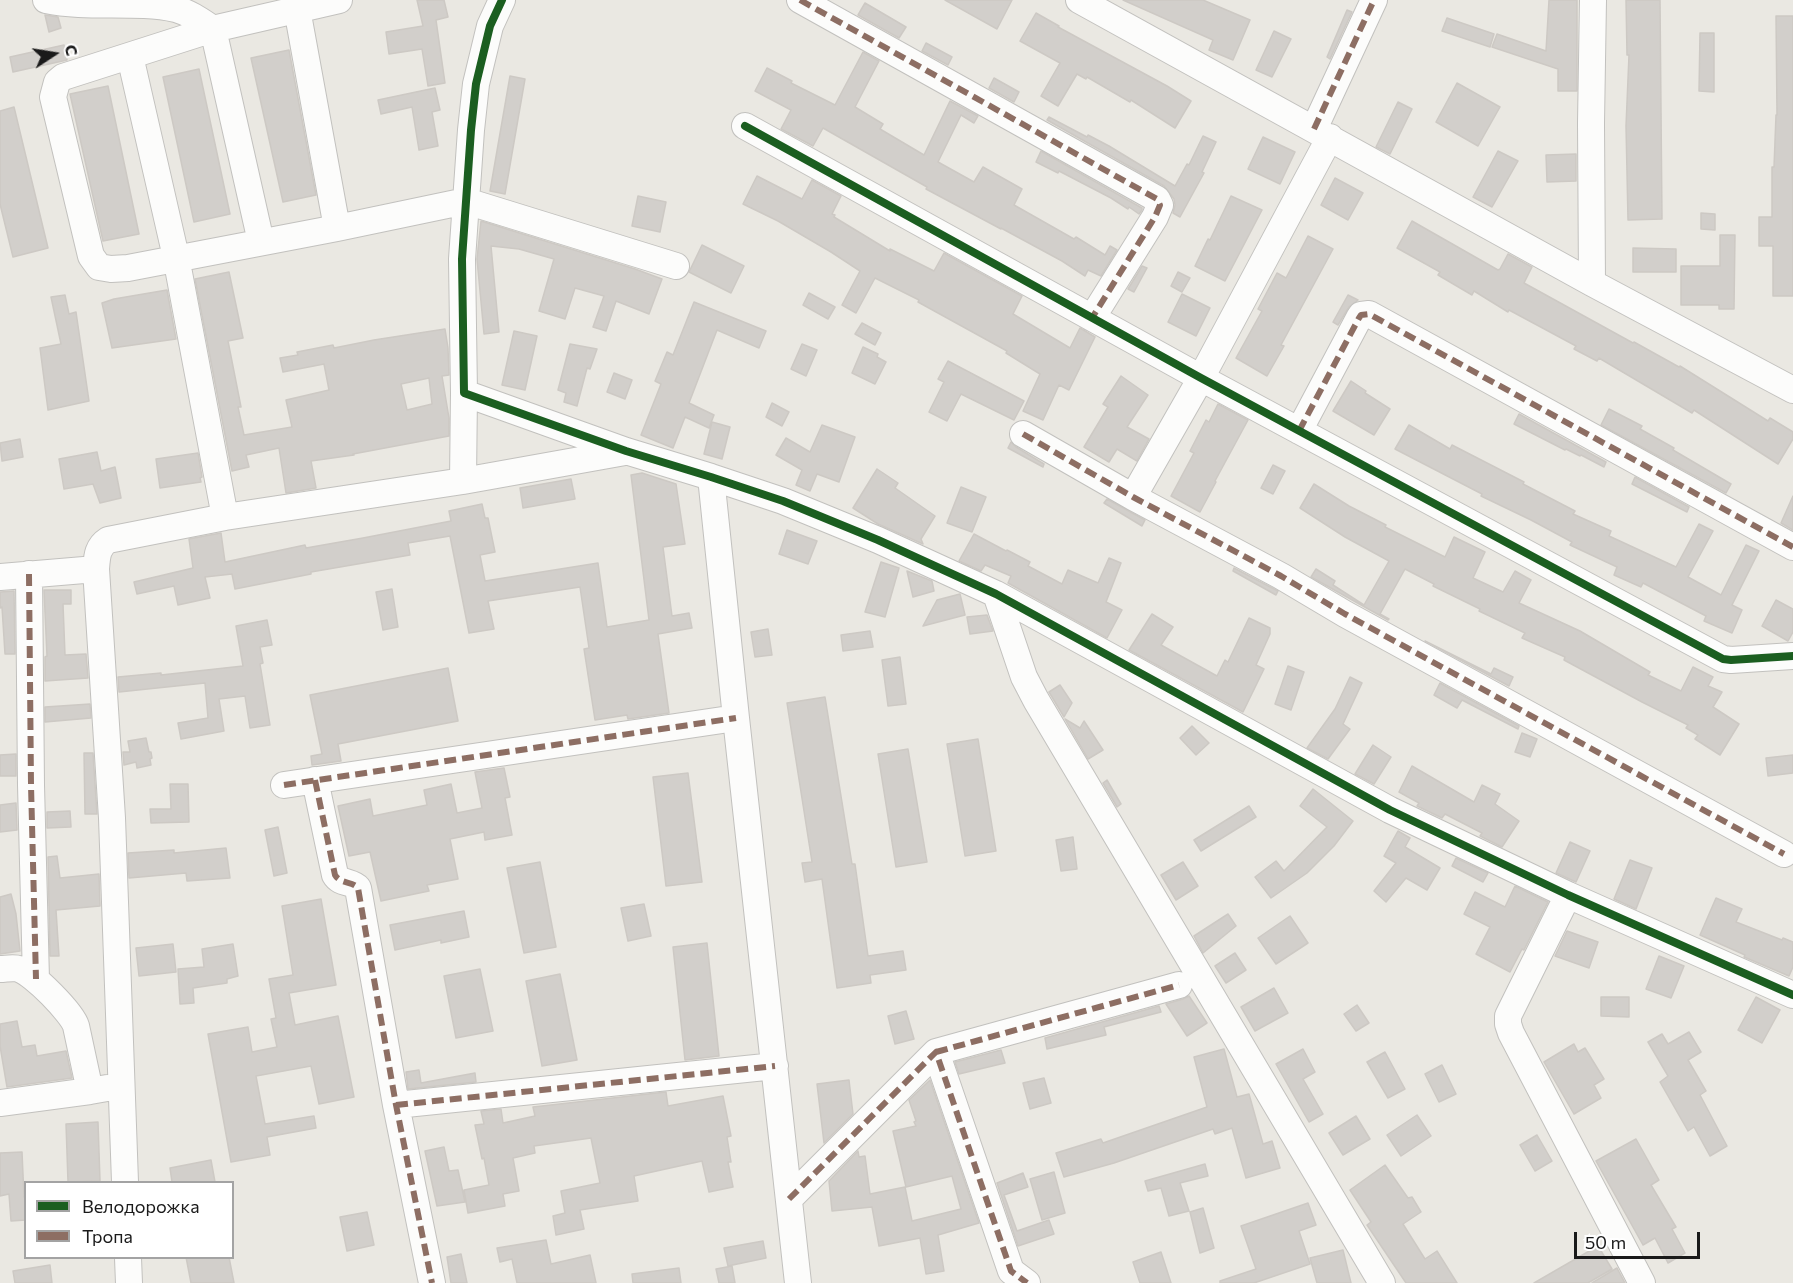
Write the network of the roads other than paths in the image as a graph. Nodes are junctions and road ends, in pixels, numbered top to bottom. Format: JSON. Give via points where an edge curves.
{"nodes":[{"id":1,"x":46,"y":0,"type":"edge"},
{"id":2,"x":339,"y":0,"type":"edge"},
{"id":3,"x":502,"y":0,"type":"edge"},
{"id":4,"x":800,"y":0,"type":"edge"},
{"id":5,"x":1079,"y":0,"type":"edge"},
{"id":6,"x":1374,"y":0,"type":"edge"},
{"id":7,"x":1593,"y":0,"type":"edge"},
{"id":8,"x":283,"y":8,"type":"edge"},
{"id":9,"x":213,"y":29,"type":"junction"},
{"id":10,"x":130,"y":56,"type":"junction"},
{"id":11,"x":745,"y":126,"type":"dead end"},
{"id":12,"x":1322,"y":133,"type":"junction"},
{"id":13,"x":466,"y":201,"type":"junction"},
{"id":14,"x":338,"y":228,"type":"junction"},
{"id":15,"x":261,"y":242,"type":"junction"},
{"id":16,"x":176,"y":257,"type":"junction"},
{"id":17,"x":676,"y":266,"type":"dead end"},
{"id":18,"x":1592,"y":283,"type":"junction"},
{"id":19,"x":1092,"y":318,"type":"junction"},
{"id":20,"x":1201,"y":378,"type":"junction"},
{"id":21,"x":1793,"y":390,"type":"edge"},
{"id":22,"x":464,"y":393,"type":"junction"},
{"id":23,"x":1299,"y":431,"type":"junction"},
{"id":24,"x":1023,"y":434,"type":"dead end"},
{"id":25,"x":626,"y":452,"type":"junction"},
{"id":26,"x":711,"y":477,"type":"junction"},
{"id":27,"x":463,"y":481,"type":"junction"},
{"id":28,"x":1133,"y":497,"type":"junction"},
{"id":29,"x":225,"y":517,"type":"junction"},
{"id":30,"x":1793,"y":547,"type":"edge"},
{"id":31,"x":96,"y":569,"type":"junction"},
{"id":32,"x":29,"y":574,"type":"junction"},
{"id":33,"x":0,"y":577,"type":"edge"},
{"id":34,"x":996,"y":594,"type":"junction"},
{"id":35,"x":1793,"y":656,"type":"edge"},
{"id":36,"x":736,"y":718,"type":"junction"},
{"id":37,"x":315,"y":780,"type":"junction"},
{"id":38,"x":284,"y":785,"type":"dead end"},
{"id":39,"x":1785,"y":854,"type":"dead end"},
{"id":40,"x":1568,"y":895,"type":"junction"},
{"id":41,"x":0,"y":969,"type":"edge"},
{"id":42,"x":36,"y":979,"type":"junction"},
{"id":43,"x":1179,"y":985,"type":"dead end"},
{"id":44,"x":1793,"y":995,"type":"edge"},
{"id":45,"x":936,"y":1052,"type":"junction"},
{"id":46,"x":775,"y":1066,"type":"junction"},
{"id":47,"x":121,"y":1084,"type":"junction"},
{"id":48,"x":90,"y":1091,"type":"junction"},
{"id":49,"x":0,"y":1103,"type":"edge"},
{"id":50,"x":396,"y":1105,"type":"junction"},
{"id":51,"x":125,"y":1181,"type":"edge"},
{"id":52,"x":789,"y":1199,"type":"junction"},
{"id":53,"x":128,"y":1259,"type":"edge"},
{"id":54,"x":129,"y":1283,"type":"edge"},
{"id":55,"x":432,"y":1283,"type":"edge"},
{"id":56,"x":798,"y":1283,"type":"edge"},
{"id":57,"x":1027,"y":1283,"type":"edge"},
{"id":58,"x":1382,"y":1283,"type":"edge"},
{"id":59,"x":1642,"y":1283,"type":"edge"}],
"edges":[{"from":1,"to":9,"type":"street","via":[[176,9]]},
{"from":2,"to":8,"type":"street"},
{"from":3,"to":13,"type":"street","via":[[490,26],[476,84]]},
{"from":4,"to":19,"type":"street","via":[[1157,199],[1160,205],[1155,217]]},
{"from":5,"to":12,"type":"street"},
{"from":6,"to":12,"type":"street"},
{"from":7,"to":18,"type":"street"},
{"from":8,"to":9,"type":"street"},
{"from":8,"to":14,"type":"street"},
{"from":9,"to":10,"type":"street"},
{"from":9,"to":15,"type":"street"},
{"from":10,"to":16,"type":"street"},
{"from":10,"to":16,"type":"street","via":[[63,77],[57,82],[53,97],[96,263],[104,269],[128,268]]},
{"from":11,"to":19,"type":"street"},
{"from":12,"to":18,"type":"street"},
{"from":12,"to":20,"type":"street"},
{"from":13,"to":14,"type":"street"},
{"from":13,"to":17,"type":"street"},
{"from":13,"to":22,"type":"street","via":[[462,259]]},
{"from":14,"to":15,"type":"street"},
{"from":15,"to":16,"type":"street"},
{"from":16,"to":29,"type":"street"},
{"from":18,"to":21,"type":"street"},
{"from":19,"to":20,"type":"street"},
{"from":20,"to":23,"type":"street"},
{"from":20,"to":28,"type":"street"},
{"from":22,"to":25,"type":"street"},
{"from":22,"to":27,"type":"street"},
{"from":23,"to":30,"type":"street","via":[[1359,318],[1369,314]]},
{"from":23,"to":35,"type":"street","via":[[1723,659]]},
{"from":24,"to":28,"type":"street"},
{"from":25,"to":26,"type":"street"},
{"from":25,"to":27,"type":"street"},
{"from":26,"to":34,"type":"street","via":[[878,540]]},
{"from":26,"to":36,"type":"street"},
{"from":27,"to":29,"type":"street"},
{"from":28,"to":39,"type":"street"},
{"from":29,"to":31,"type":"street","via":[[108,540],[98,551]]},
{"from":31,"to":32,"type":"street"},
{"from":31,"to":47,"type":"street","via":[[112,818]]},
{"from":32,"to":33,"type":"street"},
{"from":32,"to":42,"type":"street"},
{"from":34,"to":40,"type":"street","via":[[1390,810]]},
{"from":34,"to":58,"type":"street","via":[[1024,677],[1036,700]]},
{"from":36,"to":37,"type":"street"},
{"from":36,"to":46,"type":"street"},
{"from":37,"to":38,"type":"street"},
{"from":37,"to":50,"type":"street","via":[[335,875],[358,888]]},
{"from":40,"to":44,"type":"street"},
{"from":40,"to":59,"type":"street","via":[[1508,1016],[1508,1024]]},
{"from":41,"to":42,"type":"street","via":[[17,968]]},
{"from":42,"to":48,"type":"street","via":[[74,1021]]},
{"from":43,"to":45,"type":"street"},
{"from":45,"to":52,"type":"street"},
{"from":45,"to":57,"type":"street","via":[[1011,1271]]},
{"from":46,"to":50,"type":"street"},
{"from":46,"to":52,"type":"street"},
{"from":47,"to":48,"type":"street"},
{"from":47,"to":51,"type":"street"},
{"from":48,"to":49,"type":"street"},
{"from":50,"to":55,"type":"street"},
{"from":52,"to":56,"type":"street"},
{"from":53,"to":54,"type":"street"}]}
